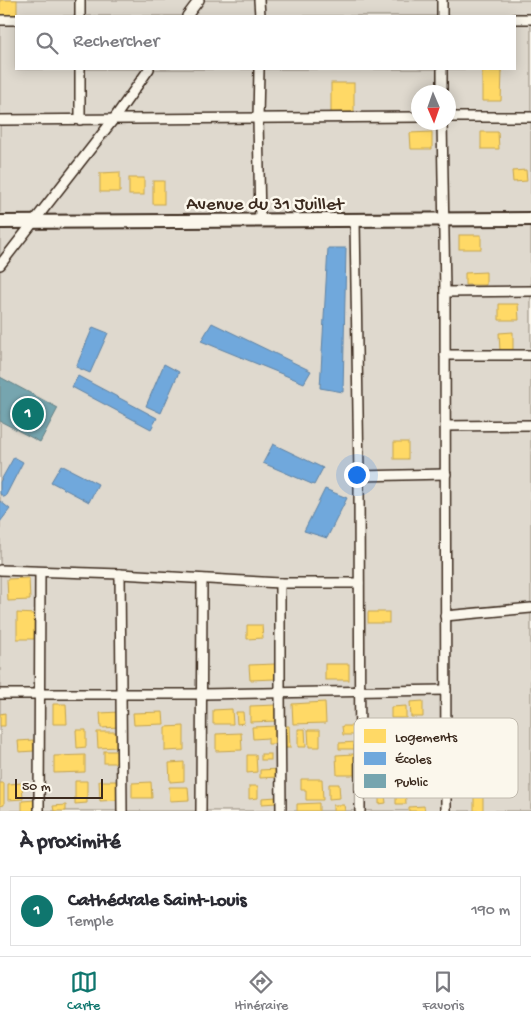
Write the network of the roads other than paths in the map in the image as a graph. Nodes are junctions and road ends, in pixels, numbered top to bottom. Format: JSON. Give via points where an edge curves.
{"nodes":[{"id":1,"x":80,"y":0,"type":"edge"},
{"id":2,"x":199,"y":0,"type":"edge"},
{"id":3,"x":259,"y":0,"type":"edge"},
{"id":4,"x":442,"y":0,"type":"edge"},
{"id":5,"x":80,"y":15,"type":"edge"},
{"id":6,"x":188,"y":15,"type":"edge"},
{"id":7,"x":260,"y":15,"type":"edge"},
{"id":8,"x":442,"y":15,"type":"edge"},
{"id":9,"x":516,"y":19,"type":"edge"},
{"id":10,"x":531,"y":19,"type":"edge"},
{"id":11,"x":0,"y":20,"type":"edge"},
{"id":12,"x":15,"y":20,"type":"edge"},
{"id":13,"x":80,"y":70,"type":"edge"},
{"id":14,"x":148,"y":70,"type":"edge"},
{"id":15,"x":259,"y":70,"type":"edge"},
{"id":16,"x":442,"y":70,"type":"edge"},
{"id":17,"x":442,"y":85,"type":"edge"},
{"id":18,"x":411,"y":117,"type":"edge"},
{"id":19,"x":456,"y":117,"type":"edge"},
{"id":20,"x":531,"y":117,"type":"edge"},
{"id":21,"x":258,"y":119,"type":"junction"},
{"id":22,"x":0,"y":120,"type":"edge"},
{"id":23,"x":80,"y":120,"type":"junction"},
{"id":24,"x":113,"y":120,"type":"junction"},
{"id":25,"x":442,"y":130,"type":"edge"},
{"id":26,"x":444,"y":219,"type":"junction"},
{"id":27,"x":531,"y":219,"type":"edge"},
{"id":28,"x":356,"y":220,"type":"junction"},
{"id":29,"x":260,"y":221,"type":"junction"},
{"id":30,"x":0,"y":222,"type":"edge"},
{"id":31,"x":32,"y":222,"type":"junction"},
{"id":32,"x":0,"y":265,"type":"edge"},
{"id":33,"x":531,"y":291,"type":"edge"},
{"id":34,"x":445,"y":292,"type":"junction"},
{"id":35,"x":445,"y":355,"type":"junction"},
{"id":36,"x":531,"y":355,"type":"edge"},
{"id":37,"x":531,"y":425,"type":"edge"},
{"id":38,"x":445,"y":426,"type":"junction"},
{"id":39,"x":446,"y":474,"type":"junction"},
{"id":40,"x":359,"y":476,"type":"junction"},
{"id":41,"x":0,"y":570,"type":"edge"},
{"id":42,"x":40,"y":572,"type":"junction"},
{"id":43,"x":120,"y":574,"type":"junction"},
{"id":44,"x":202,"y":579,"type":"junction"},
{"id":45,"x":280,"y":583,"type":"junction"},
{"id":46,"x":359,"y":583,"type":"junction"},
{"id":47,"x":531,"y":608,"type":"edge"},
{"id":48,"x":445,"y":616,"type":"junction"},
{"id":49,"x":446,"y":690,"type":"junction"},
{"id":50,"x":280,"y":692,"type":"junction"},
{"id":51,"x":359,"y":692,"type":"junction"},
{"id":52,"x":0,"y":694,"type":"edge"},
{"id":53,"x":40,"y":694,"type":"junction"},
{"id":54,"x":121,"y":694,"type":"junction"},
{"id":55,"x":202,"y":694,"type":"junction"},
{"id":56,"x":359,"y":718,"type":"edge"},
{"id":57,"x":446,"y":718,"type":"edge"},
{"id":58,"x":360,"y":798,"type":"edge"},
{"id":59,"x":446,"y":798,"type":"edge"},
{"id":60,"x":39,"y":811,"type":"edge"},
{"id":61,"x":122,"y":811,"type":"edge"},
{"id":62,"x":201,"y":811,"type":"edge"},
{"id":63,"x":281,"y":811,"type":"edge"},
{"id":64,"x":360,"y":811,"type":"edge"},
{"id":65,"x":446,"y":811,"type":"edge"}],
"edges":[{"from":1,"to":5,"type":"street"},
{"from":2,"to":6,"type":"street"},
{"from":3,"to":7,"type":"street"},
{"from":4,"to":8,"type":"street"},
{"from":9,"to":10,"type":"street"},
{"from":11,"to":12,"type":"street"},
{"from":13,"to":23,"type":"street"},
{"from":14,"to":24,"type":"street"},
{"from":15,"to":21,"type":"street"},
{"from":16,"to":17,"type":"street"},
{"from":18,"to":21,"type":"street"},
{"from":19,"to":20,"type":"street"},
{"from":21,"to":24,"type":"street"},
{"from":21,"to":29,"type":"street"},
{"from":22,"to":23,"type":"street"},
{"from":23,"to":24,"type":"street"},
{"from":24,"to":31,"type":"street"},
{"from":25,"to":26,"type":"street"},
{"from":26,"to":27,"type":"street","name":"Avenue du 31 Juillet"},
{"from":26,"to":28,"type":"street","name":"Avenue du 31 Juillet"},
{"from":26,"to":34,"type":"street"},
{"from":28,"to":29,"type":"street","name":"Avenue du 31 Juillet"},
{"from":28,"to":40,"type":"street"},
{"from":29,"to":31,"type":"street","name":"Avenue du 31 Juillet"},
{"from":30,"to":31,"type":"street","name":"Avenue du 31 Juillet"},
{"from":31,"to":32,"type":"street"},
{"from":33,"to":34,"type":"street"},
{"from":34,"to":35,"type":"street"},
{"from":35,"to":36,"type":"street"},
{"from":35,"to":38,"type":"street"},
{"from":37,"to":38,"type":"street"},
{"from":38,"to":39,"type":"street"},
{"from":39,"to":40,"type":"street"},
{"from":39,"to":48,"type":"street"},
{"from":40,"to":46,"type":"street"},
{"from":41,"to":42,"type":"street"},
{"from":42,"to":43,"type":"street"},
{"from":42,"to":53,"type":"street"},
{"from":43,"to":44,"type":"street"},
{"from":43,"to":54,"type":"street"},
{"from":44,"to":45,"type":"street"},
{"from":44,"to":55,"type":"street"},
{"from":45,"to":46,"type":"street"},
{"from":45,"to":50,"type":"street"},
{"from":46,"to":51,"type":"street"},
{"from":47,"to":48,"type":"street"},
{"from":48,"to":49,"type":"street"},
{"from":49,"to":51,"type":"street"},
{"from":49,"to":57,"type":"street"},
{"from":50,"to":51,"type":"street"},
{"from":50,"to":55,"type":"street"},
{"from":50,"to":63,"type":"street"},
{"from":51,"to":56,"type":"street"},
{"from":52,"to":53,"type":"street"},
{"from":53,"to":54,"type":"street"},
{"from":53,"to":60,"type":"street"},
{"from":54,"to":55,"type":"street"},
{"from":54,"to":61,"type":"street"},
{"from":55,"to":62,"type":"street"},
{"from":58,"to":64,"type":"street"},
{"from":59,"to":65,"type":"street"}]}
